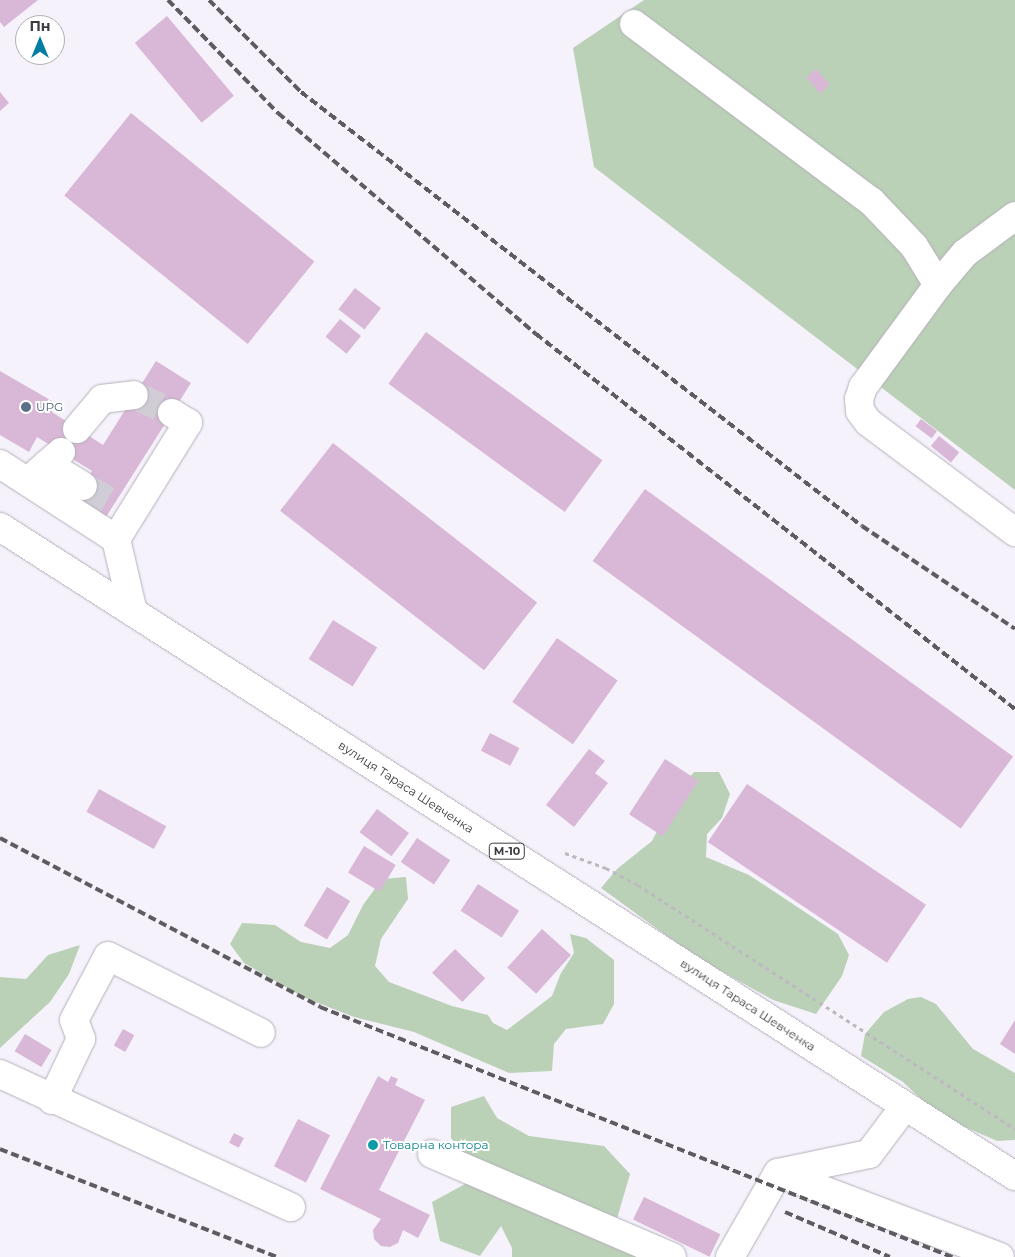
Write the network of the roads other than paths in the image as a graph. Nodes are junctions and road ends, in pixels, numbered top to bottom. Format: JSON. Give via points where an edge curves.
{"nodes":[{"id":1,"x":634,"y":24,"type":"dead end"},
{"id":2,"x":1015,"y":216,"type":"edge"},
{"id":3,"x":938,"y":285,"type":"junction"},
{"id":4,"x":134,"y":395,"type":"tunnel mouth"},
{"id":5,"x":172,"y":413,"type":"tunnel mouth"},
{"id":6,"x":78,"y":429,"type":"dead end"},
{"id":7,"x":0,"y":464,"type":"edge"},
{"id":8,"x":45,"y":466,"type":"junction"},
{"id":9,"x":82,"y":486,"type":"tunnel mouth"},
{"id":10,"x":0,"y":527,"type":"edge"},
{"id":11,"x":1015,"y":532,"type":"edge"},
{"id":12,"x":116,"y":539,"type":"junction"},
{"id":13,"x":133,"y":612,"type":"junction"},
{"id":14,"x":260,"y":1033,"type":"dead end"},
{"id":15,"x":0,"y":1074,"type":"edge"},
{"id":16,"x":52,"y":1100,"type":"junction"},
{"id":17,"x":905,"y":1106,"type":"junction"},
{"id":18,"x":432,"y":1154,"type":"dead end"},
{"id":19,"x":778,"y":1173,"type":"junction"},
{"id":20,"x":1015,"y":1176,"type":"edge"},
{"id":21,"x":291,"y":1207,"type":"dead end"},
{"id":22,"x":672,"y":1257,"type":"edge"},
{"id":23,"x":730,"y":1257,"type":"edge"},
{"id":24,"x":1000,"y":1257,"type":"edge"}],
"edges":[{"from":1,"to":3,"type":"main road","via":[[871,201],[914,246]]},
{"from":2,"to":3,"type":"main road","via":[[965,253]]},
{"from":3,"to":11,"type":"main road","via":[[863,387],[860,411],[868,422],[900,448]]},
{"from":4,"to":6,"type":"main road","via":[[102,399]]},
{"from":5,"to":12,"type":"main road","via":[[188,423],[123,509]]},
{"from":7,"to":8,"type":"main road"},
{"from":8,"to":9,"type":"main road"},
{"from":8,"to":12,"type":"main road"},
{"from":10,"to":13,"type":"main road","name":"вулиця Тараса Шевченка","number":"М-10"},
{"from":12,"to":13,"type":"main road"},
{"from":13,"to":17,"type":"main road","name":"вулиця Тараса Шевченка","number":"М-10"},
{"from":14,"to":16,"type":"main road","via":[[108,956],[74,1020],[81,1039]]},
{"from":15,"to":16,"type":"main road"},
{"from":16,"to":21,"type":"main road"},
{"from":17,"to":19,"type":"main road","via":[[869,1154]]},
{"from":17,"to":20,"type":"main road","name":"вулиця Тараса Шевченка","number":"М-10"},
{"from":18,"to":22,"type":"main road"},
{"from":19,"to":23,"type":"main road"},
{"from":19,"to":24,"type":"main road"}]}
